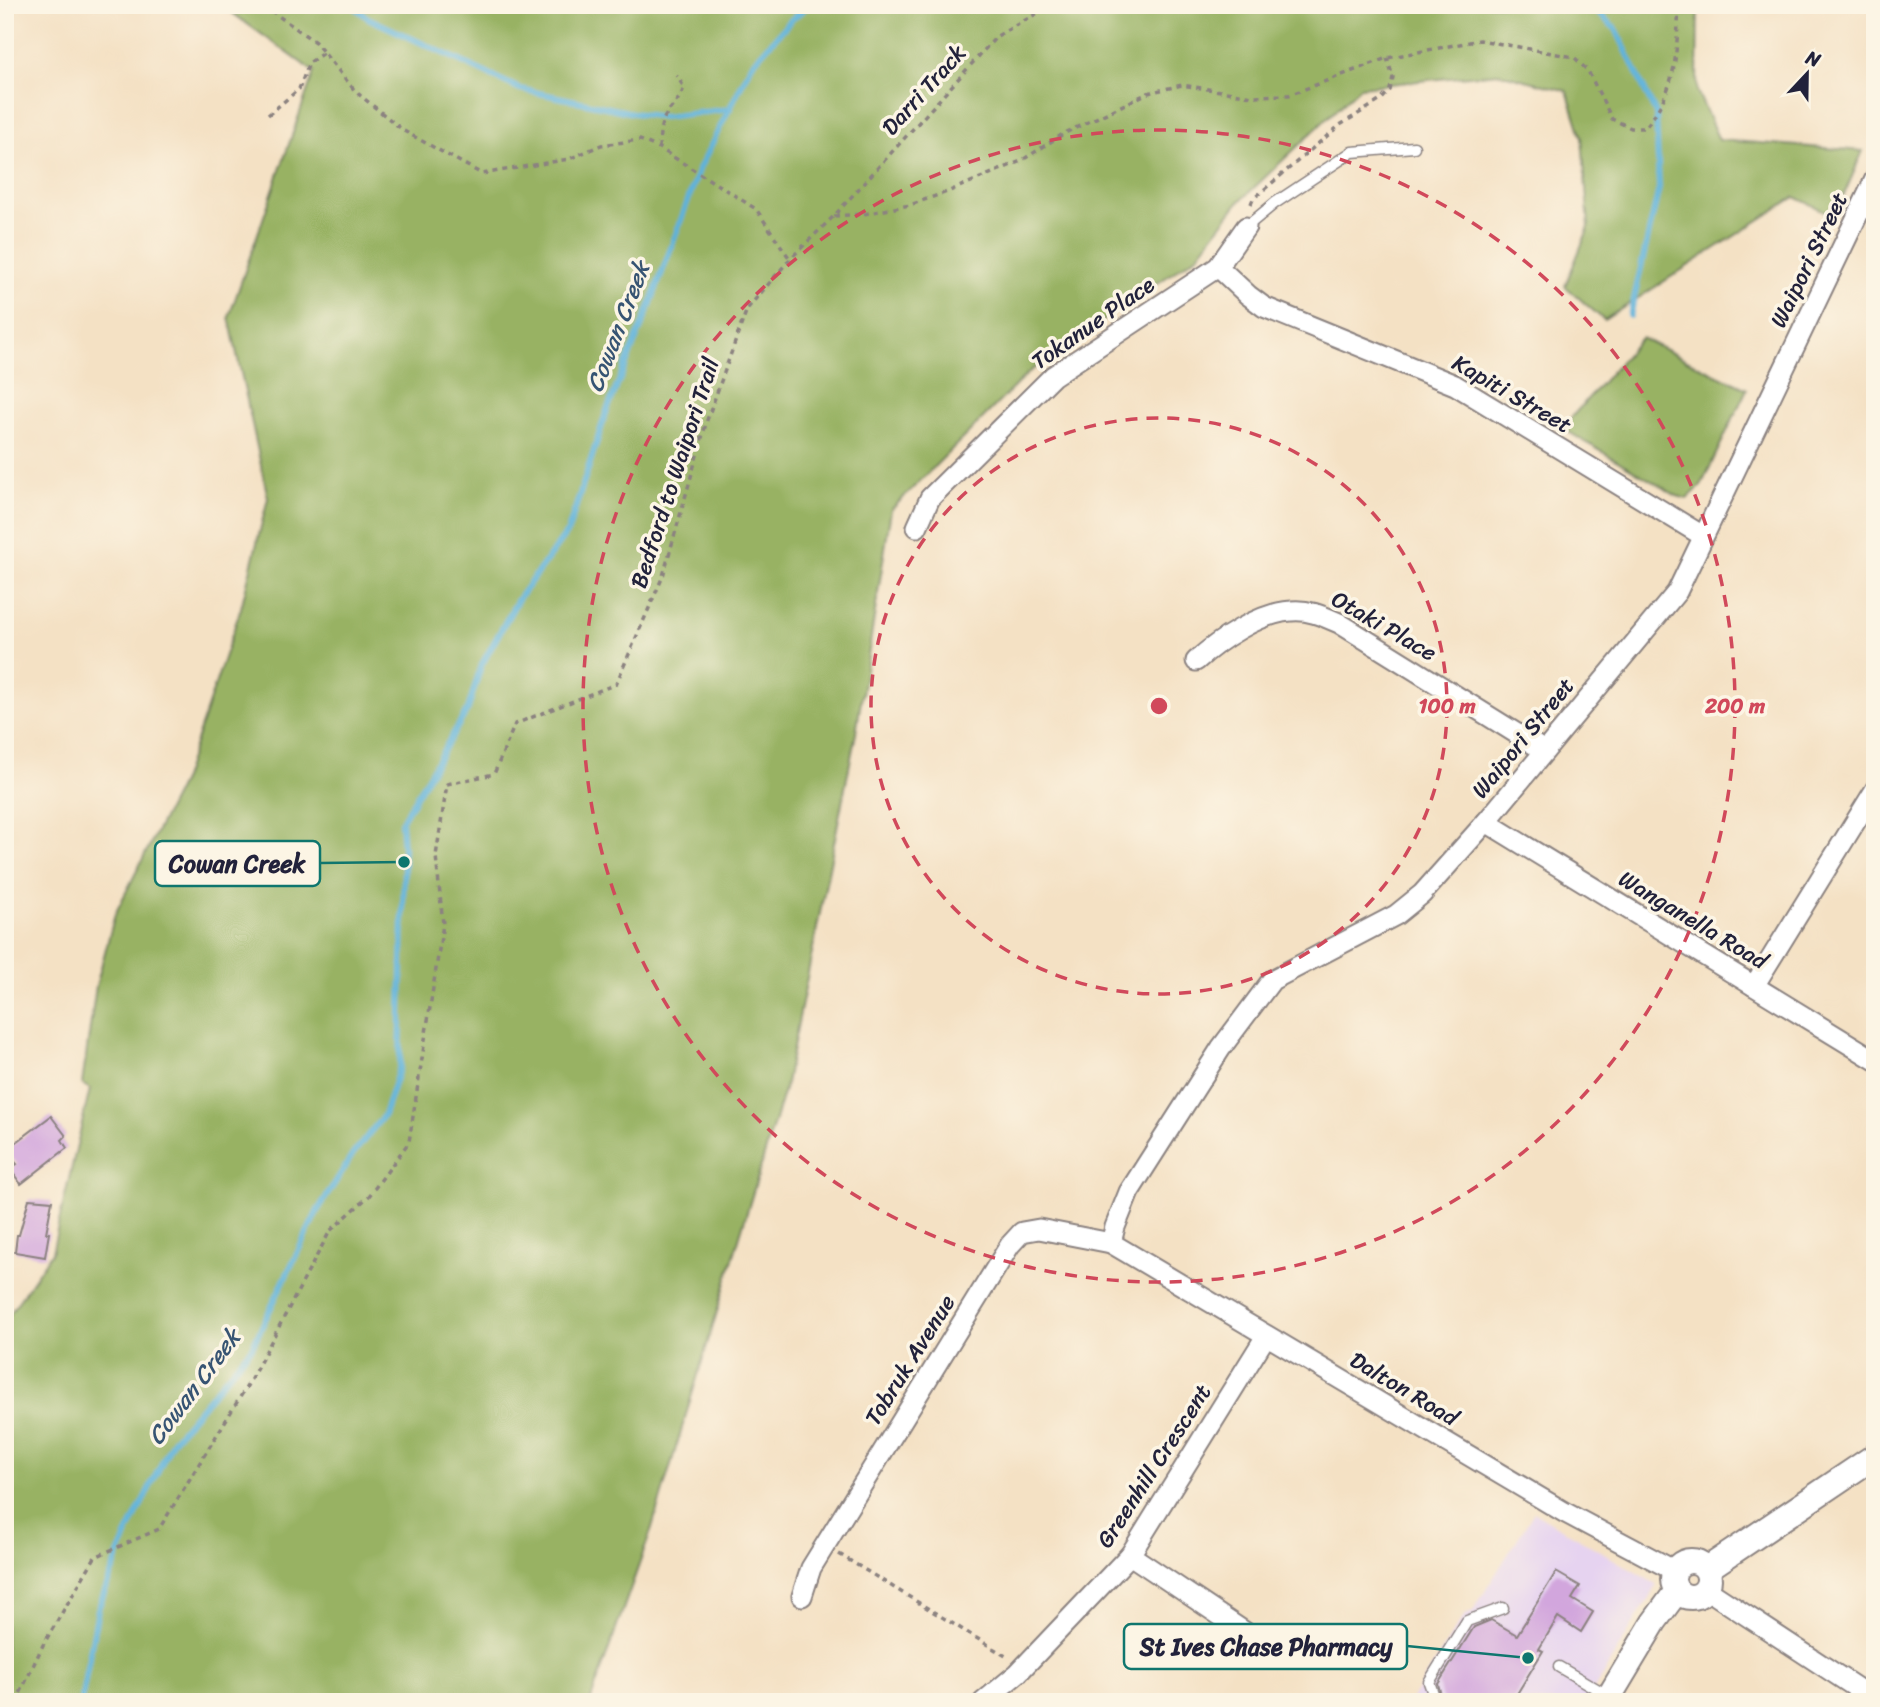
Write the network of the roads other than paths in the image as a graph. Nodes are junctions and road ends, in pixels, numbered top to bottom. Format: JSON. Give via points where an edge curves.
{"nodes":[{"id":1,"x":1414,"y":147,"type":"dead end"},
{"id":2,"x":1875,"y":179,"type":"edge"},
{"id":3,"x":1247,"y":227,"type":"joint"},
{"id":4,"x":1218,"y":267,"type":"junction"},
{"id":5,"x":917,"y":527,"type":"dead end"},
{"id":6,"x":1703,"y":536,"type":"junction"},
{"id":7,"x":1196,"y":662,"type":"dead end"},
{"id":8,"x":1543,"y":750,"type":"junction"},
{"id":9,"x":1875,"y":790,"type":"edge"},
{"id":10,"x":1486,"y":822,"type":"junction"},
{"id":11,"x":1754,"y":986,"type":"junction"},
{"id":12,"x":1875,"y":1060,"type":"edge"},
{"id":13,"x":1111,"y":1243,"type":"junction"},
{"id":14,"x":1266,"y":1336,"type":"junction"},
{"id":15,"x":1875,"y":1456,"type":"edge"},
{"id":16,"x":1130,"y":1555,"type":"junction"},
{"id":17,"x":1706,"y":1579,"type":"junction"},
{"id":18,"x":1676,"y":1581,"type":"junction"},
{"id":19,"x":802,"y":1596,"type":"dead end"},
{"id":20,"x":1503,"y":1608,"type":"dead end"},
{"id":21,"x":1276,"y":1653,"type":"dead end"},
{"id":22,"x":1559,"y":1667,"type":"dead end"},
{"id":23,"x":1607,"y":1699,"type":"edge"},
{"id":24,"x":1875,"y":1700,"type":"edge"},
{"id":25,"x":983,"y":1702,"type":"edge"},
{"id":26,"x":1436,"y":1702,"type":"edge"}],
"edges":[{"from":1,"to":3,"type":"lane","via":[[1352,152]]},
{"from":2,"to":6,"type":"street","name":"Waipori Street"},
{"from":3,"to":4,"type":"street","name":"Tokanue Place"},
{"from":4,"to":5,"type":"street","name":"Tokanue Place","via":[[1053,376],[930,498]]},
{"from":4,"to":6,"type":"street","name":"Kapiti Street","via":[[1264,307],[1455,385]]},
{"from":6,"to":8,"type":"street","name":"Waipori Street","via":[[1676,592]]},
{"from":7,"to":8,"type":"street","name":"Otaki Place","via":[[1219,641],[1273,614],[1293,610],[1316,613]]},
{"from":8,"to":10,"type":"street","name":"Waipori Street"},
{"from":9,"to":11,"type":"street"},
{"from":10,"to":11,"type":"street","name":"Wanganella Road"},
{"from":10,"to":13,"type":"street","name":"Waipori Street","via":[[1422,894],[1396,915],[1272,980],[1221,1048],[1129,1192]]},
{"from":11,"to":12,"type":"street","name":"Wanganella Road"},
{"from":13,"to":14,"type":"street","name":"Dalton Road"},
{"from":13,"to":19,"type":"street","name":"Tobruk Avenue","via":[[1039,1229],[1016,1238],[811,1568]]},
{"from":14,"to":16,"type":"street","name":"Greenhill Crescent"},
{"from":14,"to":18,"type":"street","name":"Dalton Road"},
{"from":15,"to":17,"type":"street"},
{"from":16,"to":21,"type":"street"},
{"from":16,"to":25,"type":"street","name":"Greenhill Crescent","via":[[1024,1667]]},
{"from":17,"to":18,"type":"street","via":[[1698,1562],[1692,1561],[1680,1564]]},
{"from":17,"to":24,"type":"street"},
{"from":18,"to":23,"type":"street"},
{"from":20,"to":26,"type":"lane","via":[[1467,1621],[1429,1682]]},
{"from":22,"to":23,"type":"lane"}]}
